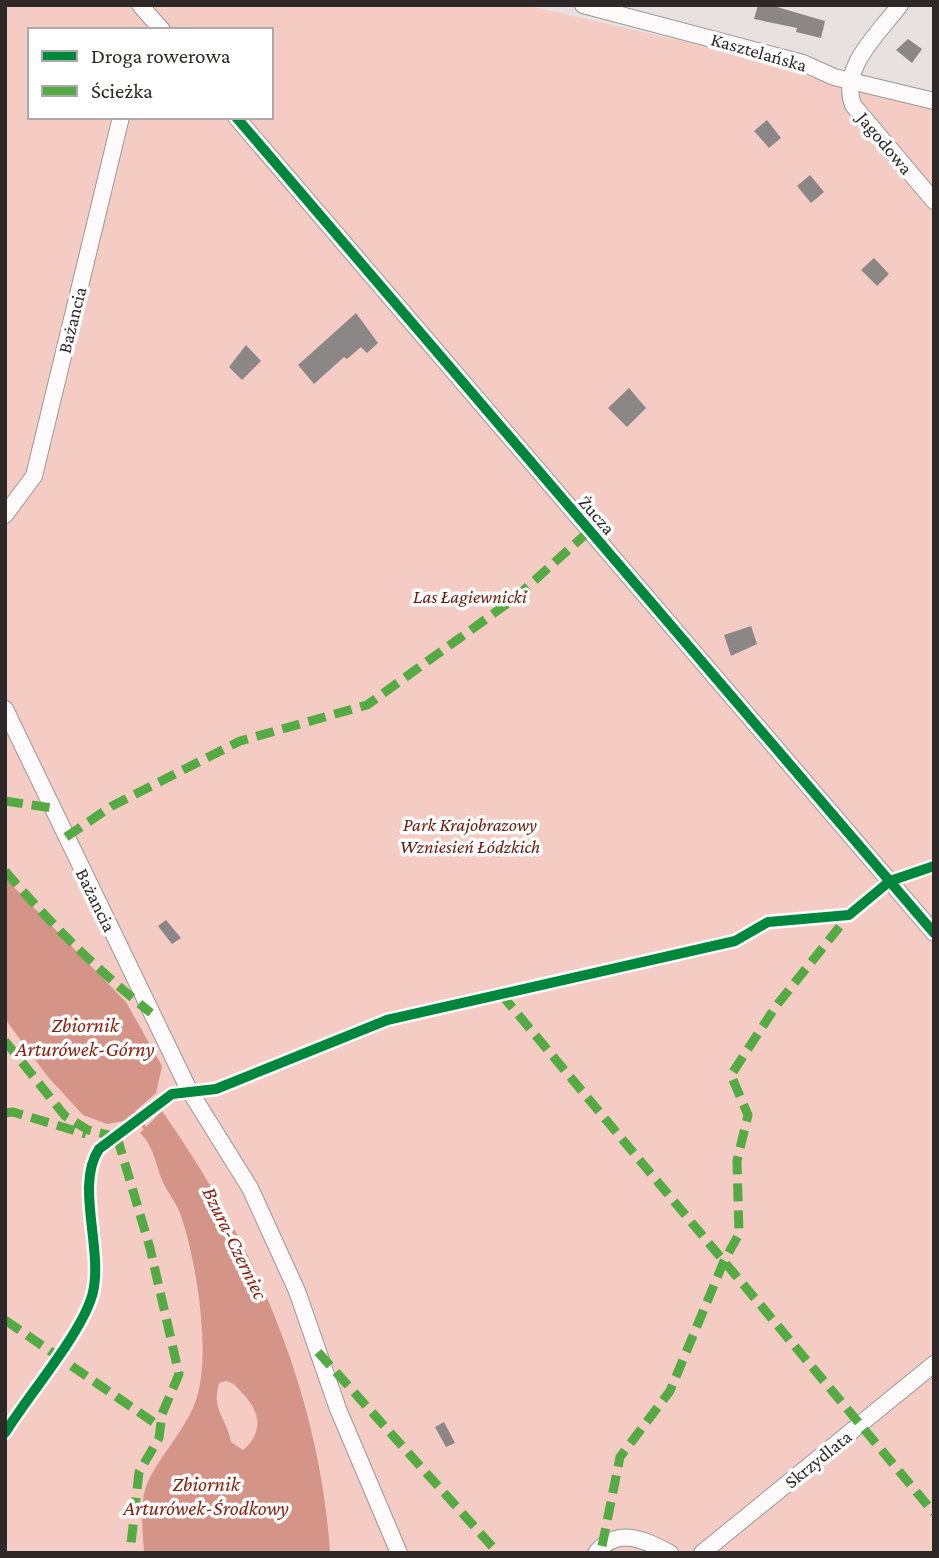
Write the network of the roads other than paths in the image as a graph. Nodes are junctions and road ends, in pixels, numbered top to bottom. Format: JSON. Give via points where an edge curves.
{"nodes":[{"id":1,"x":583,"y":5,"type":"edge"},
{"id":2,"x":900,"y":5,"type":"edge"},
{"id":3,"x":143,"y":8,"type":"edge"},
{"id":4,"x":638,"y":11,"type":"edge"},
{"id":5,"x":142,"y":28,"type":"edge"},
{"id":6,"x":160,"y":28,"type":"edge"},
{"id":7,"x":850,"y":81,"type":"junction"},
{"id":8,"x":934,"y":101,"type":"edge"},
{"id":9,"x":121,"y":119,"type":"edge"},
{"id":10,"x":238,"y":119,"type":"edge"},
{"id":11,"x":934,"y":201,"type":"edge"},
{"id":12,"x":5,"y":515,"type":"edge"},
{"id":13,"x":5,"y":709,"type":"edge"},
{"id":14,"x":934,"y":933,"type":"edge"},
{"id":15,"x":934,"y":1364,"type":"edge"},
{"id":16,"x":399,"y":1553,"type":"edge"},
{"id":17,"x":596,"y":1553,"type":"edge"},
{"id":18,"x":670,"y":1553,"type":"edge"},
{"id":19,"x":702,"y":1553,"type":"edge"}],
"edges":[{"from":1,"to":4,"type":"street","name":"Kasztelańska"},
{"from":2,"to":7,"type":"street","via":[[862,55]]},
{"from":3,"to":5,"type":"street"},
{"from":3,"to":6,"type":"street"},
{"from":4,"to":7,"type":"street","name":"Kasztelańska"},
{"from":7,"to":8,"type":"street","name":"Kasztelańska"},
{"from":7,"to":11,"type":"street","name":"Jagodowa","via":[[853,105]]},
{"from":9,"to":12,"type":"street","name":"Bażancia","via":[[34,476]]},
{"from":10,"to":14,"type":"street","name":"Żucza"},
{"from":13,"to":16,"type":"street","name":"Bażancia","via":[[189,1090],[250,1188]]},
{"from":15,"to":19,"type":"street","name":"Skrzydlata"},
{"from":17,"to":18,"type":"street","via":[[612,1540],[630,1536]]}]}
